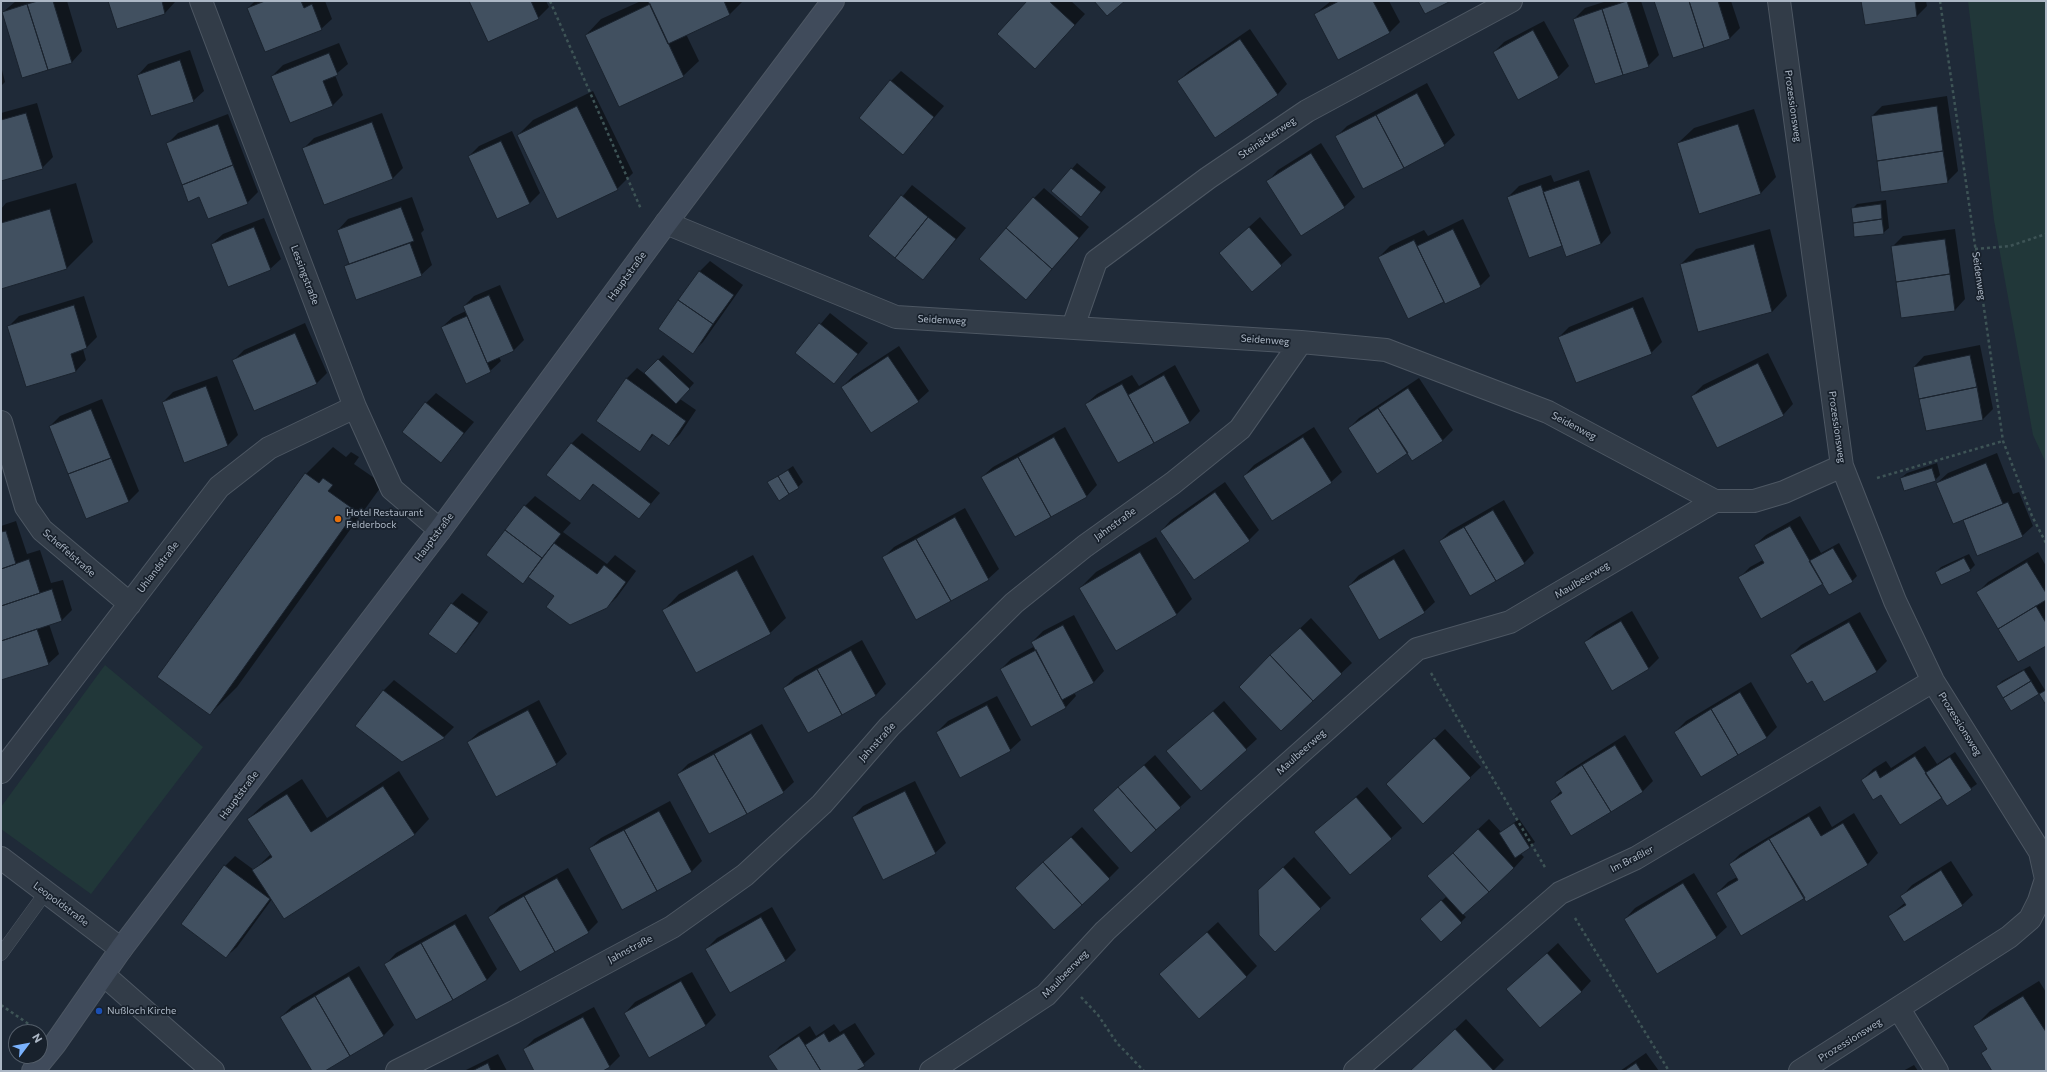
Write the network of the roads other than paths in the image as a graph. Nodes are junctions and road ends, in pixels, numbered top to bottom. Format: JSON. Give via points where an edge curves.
{"nodes":[{"id":1,"x":201,"y":1,"type":"edge"},
{"id":2,"x":833,"y":1,"type":"edge"},
{"id":3,"x":1511,"y":1,"type":"edge"},
{"id":4,"x":1779,"y":1,"type":"edge"},
{"id":5,"x":660,"y":231,"type":"junction"},
{"id":6,"x":1073,"y":327,"type":"junction"},
{"id":7,"x":1301,"y":342,"type":"junction"},
{"id":8,"x":355,"y":406,"type":"junction"},
{"id":9,"x":1,"y":422,"type":"edge"},
{"id":10,"x":1842,"y":466,"type":"junction"},
{"id":11,"x":1714,"y":501,"type":"junction"},
{"id":12,"x":440,"y":530,"type":"junction"},
{"id":13,"x":130,"y":604,"type":"junction"},
{"id":14,"x":1933,"y":681,"type":"junction"},
{"id":15,"x":1,"y":772,"type":"edge"},
{"id":16,"x":1,"y":858,"type":"edge"},
{"id":17,"x":2046,"y":879,"type":"edge"},
{"id":18,"x":46,"y":892,"type":"junction"},
{"id":19,"x":121,"y":949,"type":"junction"},
{"id":20,"x":1,"y":954,"type":"edge"},
{"id":21,"x":104,"y":975,"type":"junction"},
{"id":22,"x":1899,"y":1009,"type":"junction"},
{"id":23,"x":34,"y":1071,"type":"edge"},
{"id":24,"x":213,"y":1071,"type":"edge"},
{"id":25,"x":397,"y":1071,"type":"edge"},
{"id":26,"x":931,"y":1071,"type":"edge"},
{"id":27,"x":1355,"y":1071,"type":"edge"},
{"id":28,"x":1800,"y":1071,"type":"edge"},
{"id":29,"x":1937,"y":1071,"type":"edge"}],
"edges":[{"from":1,"to":8,"type":"street","name":"Lessingstraße"},
{"from":2,"to":5,"type":"main road","name":"Hauptstraße"},
{"from":3,"to":6,"type":"street","name":"Steinäckerweg","via":[[1307,111],[1208,178],[1102,256],[1096,261]]},
{"from":4,"to":10,"type":"street","name":"Prozessionsweg"},
{"from":5,"to":6,"type":"street","name":"Seidenweg","via":[[896,317]]},
{"from":5,"to":12,"type":"main road","name":"Hauptstraße"},
{"from":6,"to":7,"type":"street","name":"Seidenweg"},
{"from":7,"to":11,"type":"street","name":"Seidenweg","via":[[1386,350],[1548,412]]},
{"from":7,"to":25,"type":"street","name":"Jahnstraße","via":[[1240,429],[1014,603],[889,727],[822,804],[745,875],[672,927],[514,1012]]},
{"from":8,"to":12,"type":"street","name":"Lessingstraße","via":[[392,489]]},
{"from":8,"to":13,"type":"street","name":"Uhlandstraße","via":[[269,448],[219,487]]},
{"from":9,"to":13,"type":"street","name":"Scheffelstraße","via":[[26,507],[42,530]]},
{"from":10,"to":11,"type":"street","name":"Seidenweg","via":[[1784,492],[1754,501]]},
{"from":10,"to":14,"type":"street","name":"Prozessionsweg","via":[[1895,602]]},
{"from":11,"to":26,"type":"street","name":"Maulbeerweg","via":[[1510,622],[1416,649],[1105,931],[1046,995]]},
{"from":12,"to":19,"type":"main road","name":"Hauptstraße"},
{"from":13,"to":15,"type":"street","name":"Uhlandstraße"},
{"from":14,"to":17,"type":"street","name":"Prozessionsweg","via":[[2040,852]]},
{"from":14,"to":27,"type":"street","name":"Im Braßler","via":[[1636,858],[1560,893]]},
{"from":16,"to":18,"type":"street","name":"Leopoldstraße"},
{"from":17,"to":22,"type":"street","name":"Prozessionsweg","via":[[2040,901],[2030,919],[2009,938]]},
{"from":18,"to":19,"type":"street","name":"Leopoldstraße"},
{"from":18,"to":20,"type":"lane"},
{"from":19,"to":21,"type":"main road","name":"Hauptstraße"},
{"from":21,"to":23,"type":"main road","name":"Hauptstraße"},
{"from":21,"to":24,"type":"street"},
{"from":22,"to":28,"type":"street","name":"Prozessionsweg"},
{"from":22,"to":29,"type":"street"}]}
